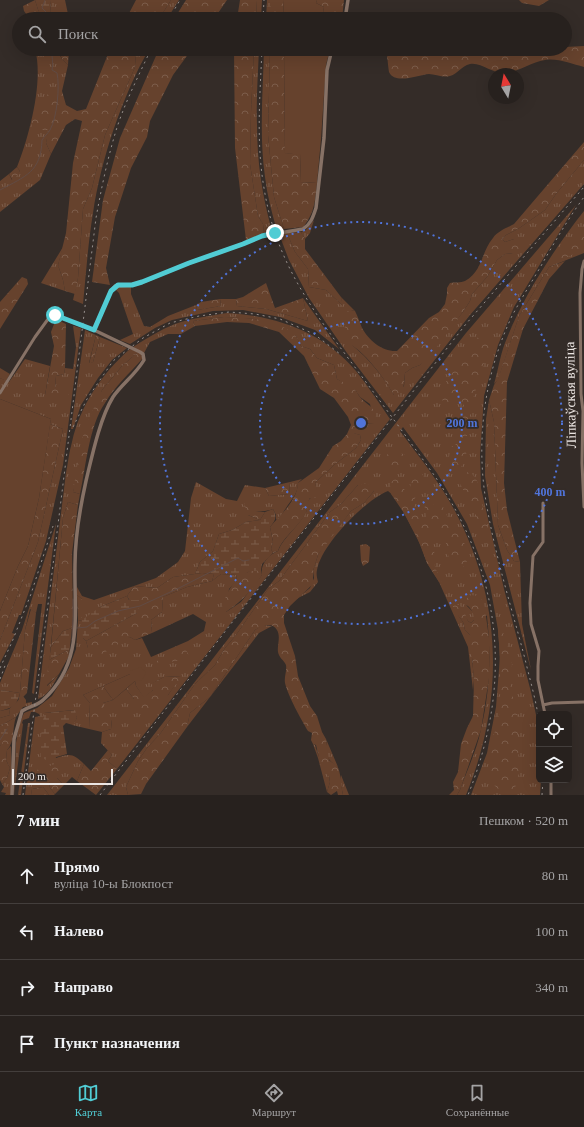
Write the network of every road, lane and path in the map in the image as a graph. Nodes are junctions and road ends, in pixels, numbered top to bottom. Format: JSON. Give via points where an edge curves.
{"nodes":[{"id":1,"x":348,"y":0,"type":"edge"},
{"id":2,"x":346,"y":12,"type":"edge"},
{"id":3,"x":330,"y":56,"type":"edge"},
{"id":4,"x":584,"y":261,"type":"edge"},
{"id":5,"x":94,"y":330,"type":"junction"},
{"id":6,"x":0,"y":393,"type":"edge"},
{"id":7,"x":543,"y":503,"type":"dead end"},
{"id":8,"x":584,"y":507,"type":"edge"},
{"id":9,"x":584,"y":702,"type":"edge"},
{"id":10,"x":543,"y":706,"type":"junction"},
{"id":11,"x":544,"y":711,"type":"edge"},
{"id":12,"x":552,"y":783,"type":"edge"},
{"id":13,"x":12,"y":795,"type":"edge"},
{"id":14,"x":551,"y":795,"type":"edge"}],
"edges":[{"from":1,"to":2,"type":"street"},
{"from":3,"to":5,"type":"street","via":[[327,70],[324,138],[316,208],[307,226],[303,229],[262,236],[142,282],[115,286]]},
{"from":4,"to":8,"type":"street","name":"Ліпкаўская вуліца","via":[[580,282]]},
{"from":5,"to":6,"type":"street","via":[[59,316],[51,316],[35,336]]},
{"from":5,"to":13,"type":"street","via":[[140,352],[144,360],[120,387],[104,416],[86,481],[78,526],[75,566],[76,622],[72,652],[61,677],[51,691],[37,705],[22,711],[14,739]]},
{"from":7,"to":10,"type":"street","via":[[543,542],[533,556],[530,604],[531,624],[539,651],[538,680]]},
{"from":9,"to":10,"type":"street","via":[[552,703]]},
{"from":10,"to":11,"type":"street"},
{"from":12,"to":14,"type":"street"}]}
